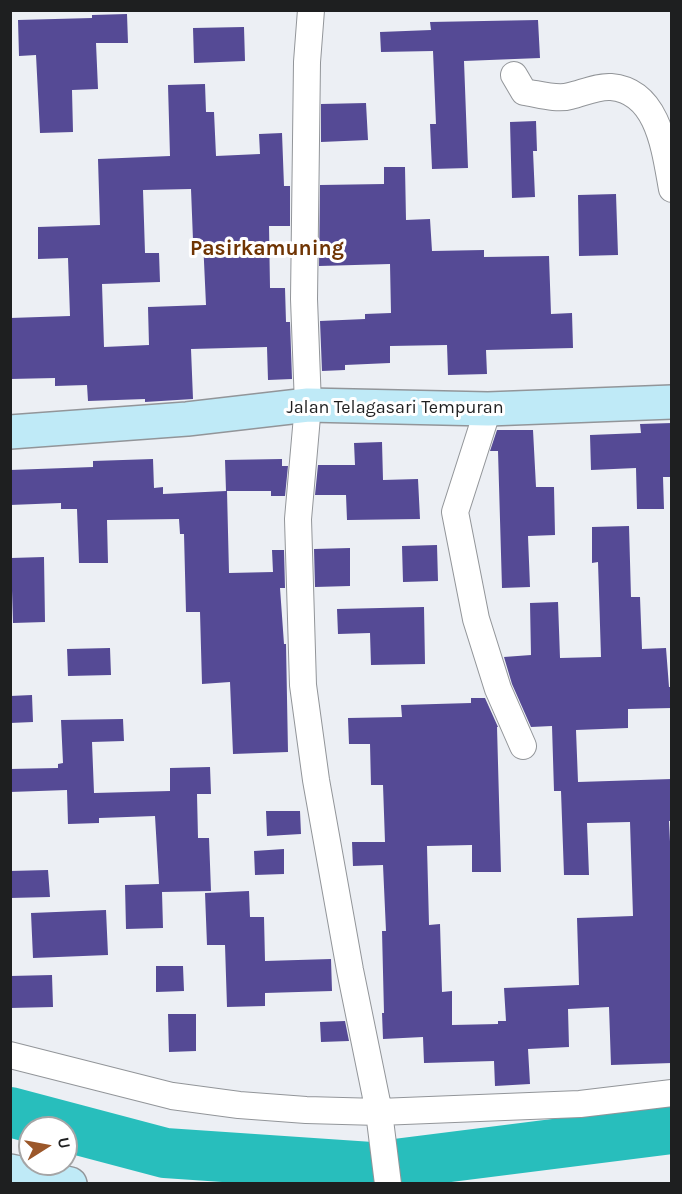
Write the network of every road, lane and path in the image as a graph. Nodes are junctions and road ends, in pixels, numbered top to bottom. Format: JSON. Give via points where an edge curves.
{"nodes":[{"id":1,"x":311,"y":10,"type":"edge"},
{"id":2,"x":514,"y":75,"type":"dead end"},
{"id":3,"x":672,"y":189,"type":"edge"},
{"id":4,"x":672,"y":402,"type":"edge"},
{"id":5,"x":308,"y":405,"type":"junction"},
{"id":6,"x":488,"y":409,"type":"junction"},
{"id":7,"x":10,"y":432,"type":"edge"},
{"id":8,"x":523,"y":746,"type":"dead end"},
{"id":9,"x":10,"y":1055,"type":"edge"},
{"id":10,"x":672,"y":1093,"type":"edge"},
{"id":11,"x":381,"y":1123,"type":"junction"},
{"id":12,"x":10,"y":1171,"type":"edge"},
{"id":13,"x":70,"y":1184,"type":"edge"},
{"id":14,"x":388,"y":1184,"type":"edge"}],
"edges":[{"from":1,"to":5,"type":"street","via":[[304,299]]},
{"from":2,"to":3,"type":"street","via":[[524,92],[543,95],[568,97],[610,87],[633,93],[643,102],[662,135]]},
{"from":4,"to":6,"type":"street","name":"Jalan Telagasari Tempuran"},
{"from":5,"to":6,"type":"street","name":"Jalan Telagasari Tempuran"},
{"from":5,"to":7,"type":"street","name":"Jalan Telagasari Tempuran","via":[[187,419]]},
{"from":5,"to":11,"type":"street","via":[[298,519],[303,685],[320,802]]},
{"from":6,"to":8,"type":"street","via":[[455,512],[476,619],[498,689]]},
{"from":9,"to":11,"type":"street","via":[[172,1095]]},
{"from":10,"to":11,"type":"street"},
{"from":11,"to":14,"type":"street"},
{"from":12,"to":13,"type":"street"}]}
